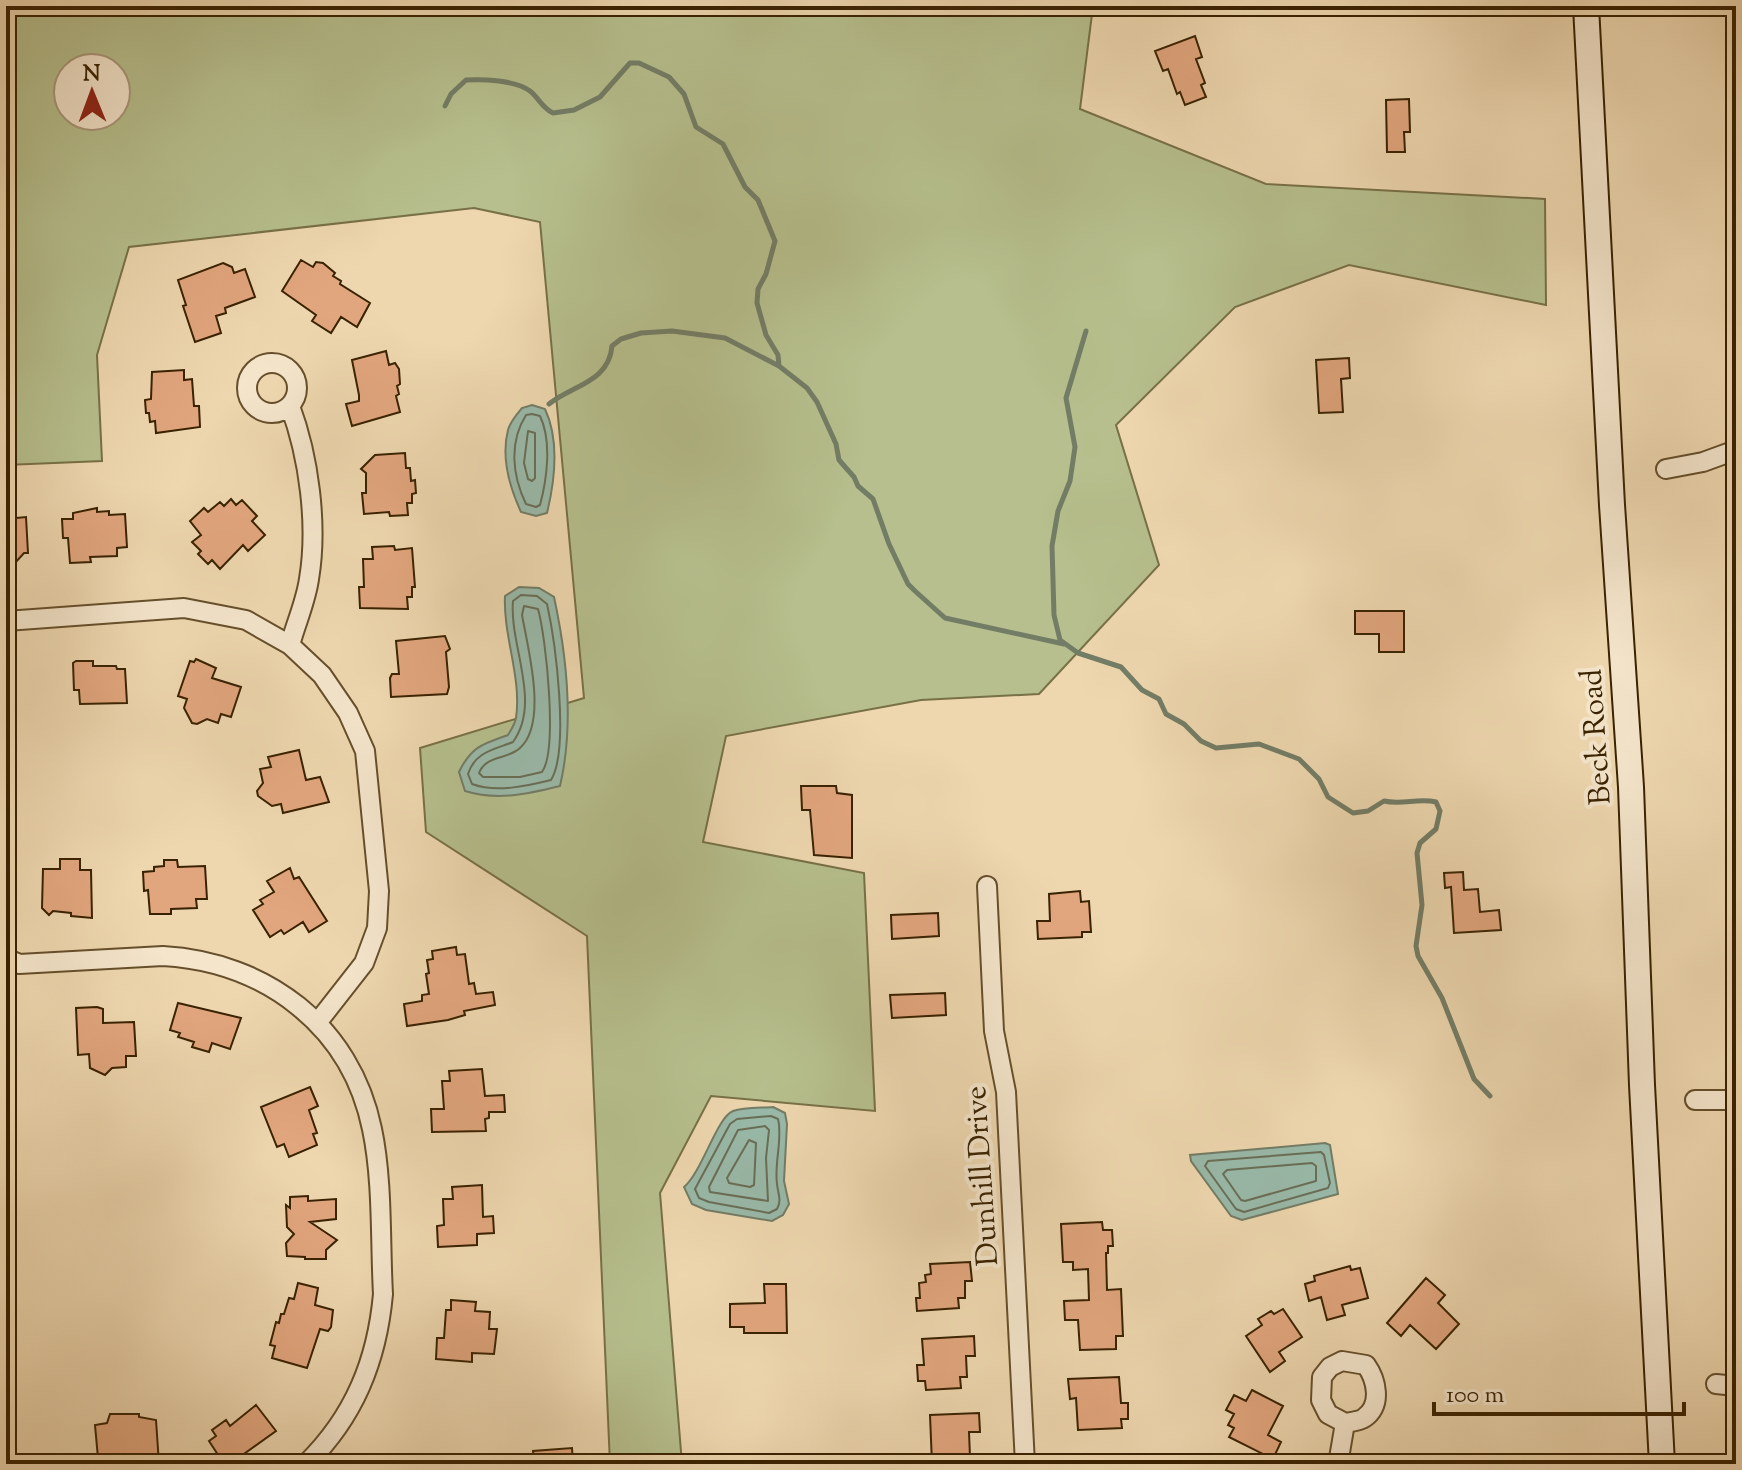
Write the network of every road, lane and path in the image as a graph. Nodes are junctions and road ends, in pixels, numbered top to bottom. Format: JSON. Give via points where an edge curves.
{"nodes":[{"id":1,"x":1586,"y":6,"type":"edge"},
{"id":2,"x":290,"y":406,"type":"dead end"},
{"id":3,"x":1736,"y":450,"type":"edge"},
{"id":4,"x":1666,"y":469,"type":"dead end"},
{"id":5,"x":6,"y":621,"type":"edge"},
{"id":6,"x":290,"y":645,"type":"junction"},
{"id":7,"x":987,"y":886,"type":"dead end"},
{"id":8,"x":6,"y":958,"type":"edge"},
{"id":9,"x":317,"y":1023,"type":"junction"},
{"id":10,"x":1695,"y":1100,"type":"dead end"},
{"id":11,"x":1736,"y":1100,"type":"edge"},
{"id":12,"x":1716,"y":1384,"type":"dead end"},
{"id":13,"x":1736,"y":1386,"type":"edge"},
{"id":14,"x":1345,"y":1423,"type":"dead end"},
{"id":15,"x":306,"y":1464,"type":"edge"},
{"id":16,"x":1025,"y":1464,"type":"edge"},
{"id":17,"x":1338,"y":1464,"type":"edge"},
{"id":18,"x":1662,"y":1464,"type":"edge"}],
"edges":[{"from":1,"to":18,"type":"main road","name":"Beck Road","via":[[1631,787]]},
{"from":2,"to":6,"type":"street","via":[[307,463],[313,553]]},
{"from":3,"to":4,"type":"street"},
{"from":5,"to":6,"type":"street","via":[[184,608],[246,620]]},
{"from":6,"to":9,"type":"street","via":[[322,675],[365,751],[379,891],[377,928],[364,963]]},
{"from":7,"to":16,"type":"street","name":"Dunhill Drive","via":[[994,1031],[1007,1109]]},
{"from":8,"to":9,"type":"street","via":[[19,964],[163,956],[205,961],[272,987]]},
{"from":9,"to":15,"type":"street","via":[[361,1089],[370,1118],[383,1294],[364,1382],[337,1430]]},
{"from":10,"to":11,"type":"street"},
{"from":12,"to":13,"type":"street"},
{"from":14,"to":17,"type":"street"}]}
